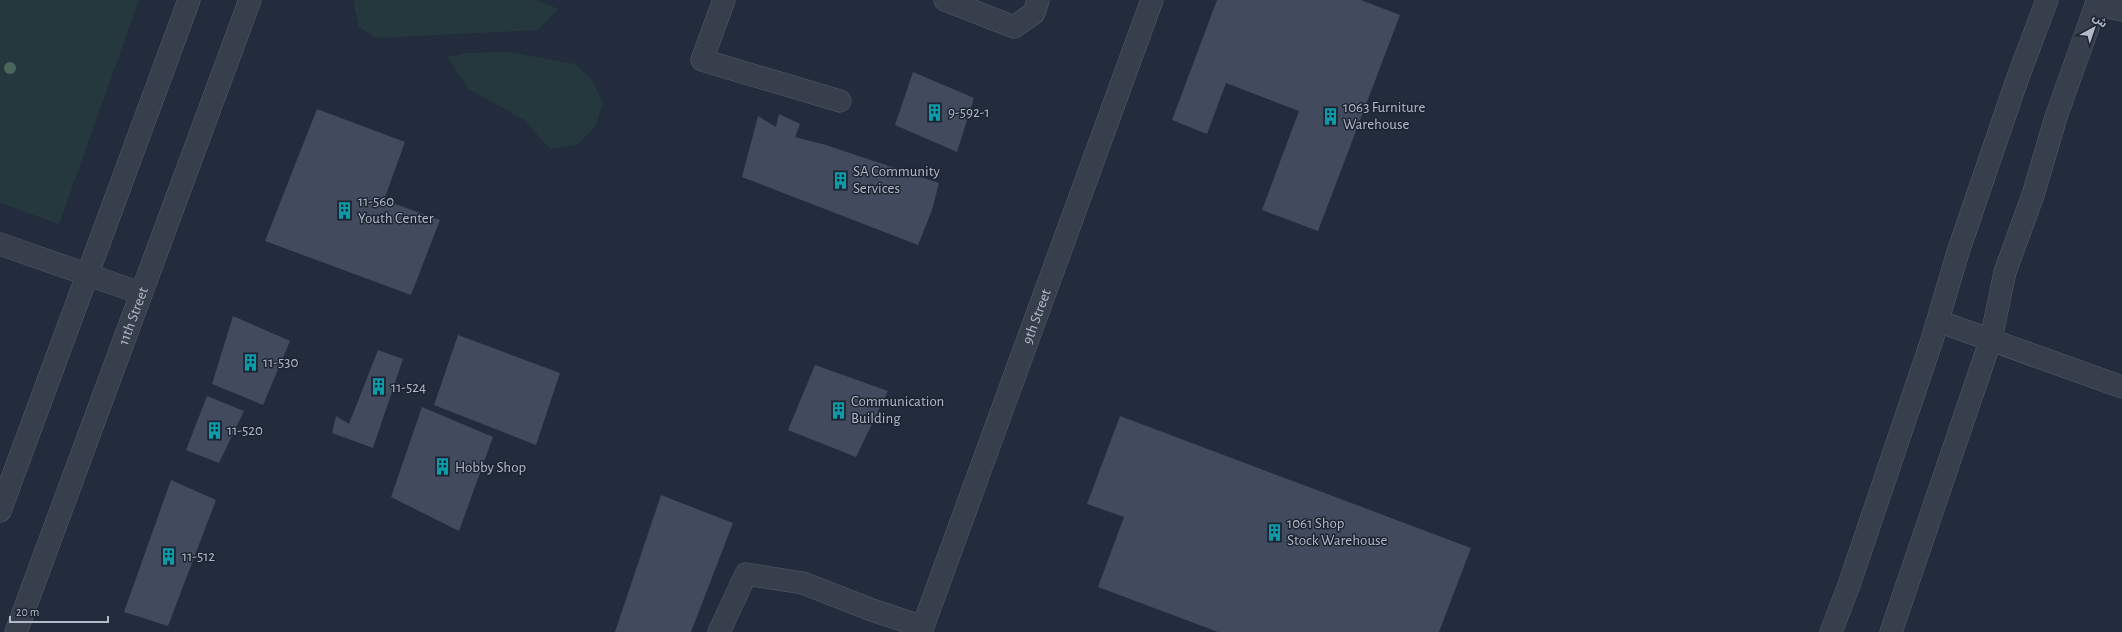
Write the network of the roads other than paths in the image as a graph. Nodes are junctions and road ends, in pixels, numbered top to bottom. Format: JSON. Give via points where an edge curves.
{"nodes":[{"id":1,"x":189,"y":0,"type":"edge"},
{"id":2,"x":250,"y":0,"type":"edge"},
{"id":3,"x":724,"y":0,"type":"edge"},
{"id":4,"x":945,"y":0,"type":"edge"},
{"id":5,"x":1038,"y":0,"type":"edge"},
{"id":6,"x":1152,"y":0,"type":"edge"},
{"id":7,"x":2047,"y":0,"type":"edge"},
{"id":8,"x":2097,"y":2,"type":"edge"},
{"id":9,"x":2122,"y":10,"type":"edge"},
{"id":10,"x":840,"y":101,"type":"dead end"},
{"id":11,"x":0,"y":244,"type":"edge"},
{"id":12,"x":88,"y":275,"type":"junction"},
{"id":13,"x":140,"y":293,"type":"junction"},
{"id":14,"x":1938,"y":321,"type":"junction"},
{"id":15,"x":1991,"y":339,"type":"junction"},
{"id":16,"x":2122,"y":387,"type":"edge"},
{"id":17,"x":0,"y":512,"type":"edge"},
{"id":18,"x":922,"y":629,"type":"edge"},
{"id":19,"x":16,"y":632,"type":"edge"},
{"id":20,"x":719,"y":632,"type":"edge"},
{"id":21,"x":1831,"y":632,"type":"edge"},
{"id":22,"x":1891,"y":632,"type":"edge"}],
"edges":[{"from":1,"to":12,"type":"street"},
{"from":2,"to":13,"type":"street","name":"11th Street"},
{"from":3,"to":10,"type":"street","via":[[702,60]]},
{"from":4,"to":5,"type":"street","via":[[1014,27],[1034,13]]},
{"from":6,"to":18,"type":"street","name":"9th Street"},
{"from":7,"to":14,"type":"street","via":[[1958,252]]},
{"from":8,"to":9,"type":"street"},
{"from":8,"to":15,"type":"street","via":[[2005,272]]},
{"from":11,"to":12,"type":"street"},
{"from":12,"to":13,"type":"street"},
{"from":12,"to":17,"type":"street"},
{"from":13,"to":19,"type":"street","name":"11th Street"},
{"from":14,"to":15,"type":"street"},
{"from":14,"to":21,"type":"street"},
{"from":15,"to":16,"type":"street"},
{"from":15,"to":22,"type":"street"},
{"from":18,"to":20,"type":"street","via":[[804,583],[746,574]]}]}
